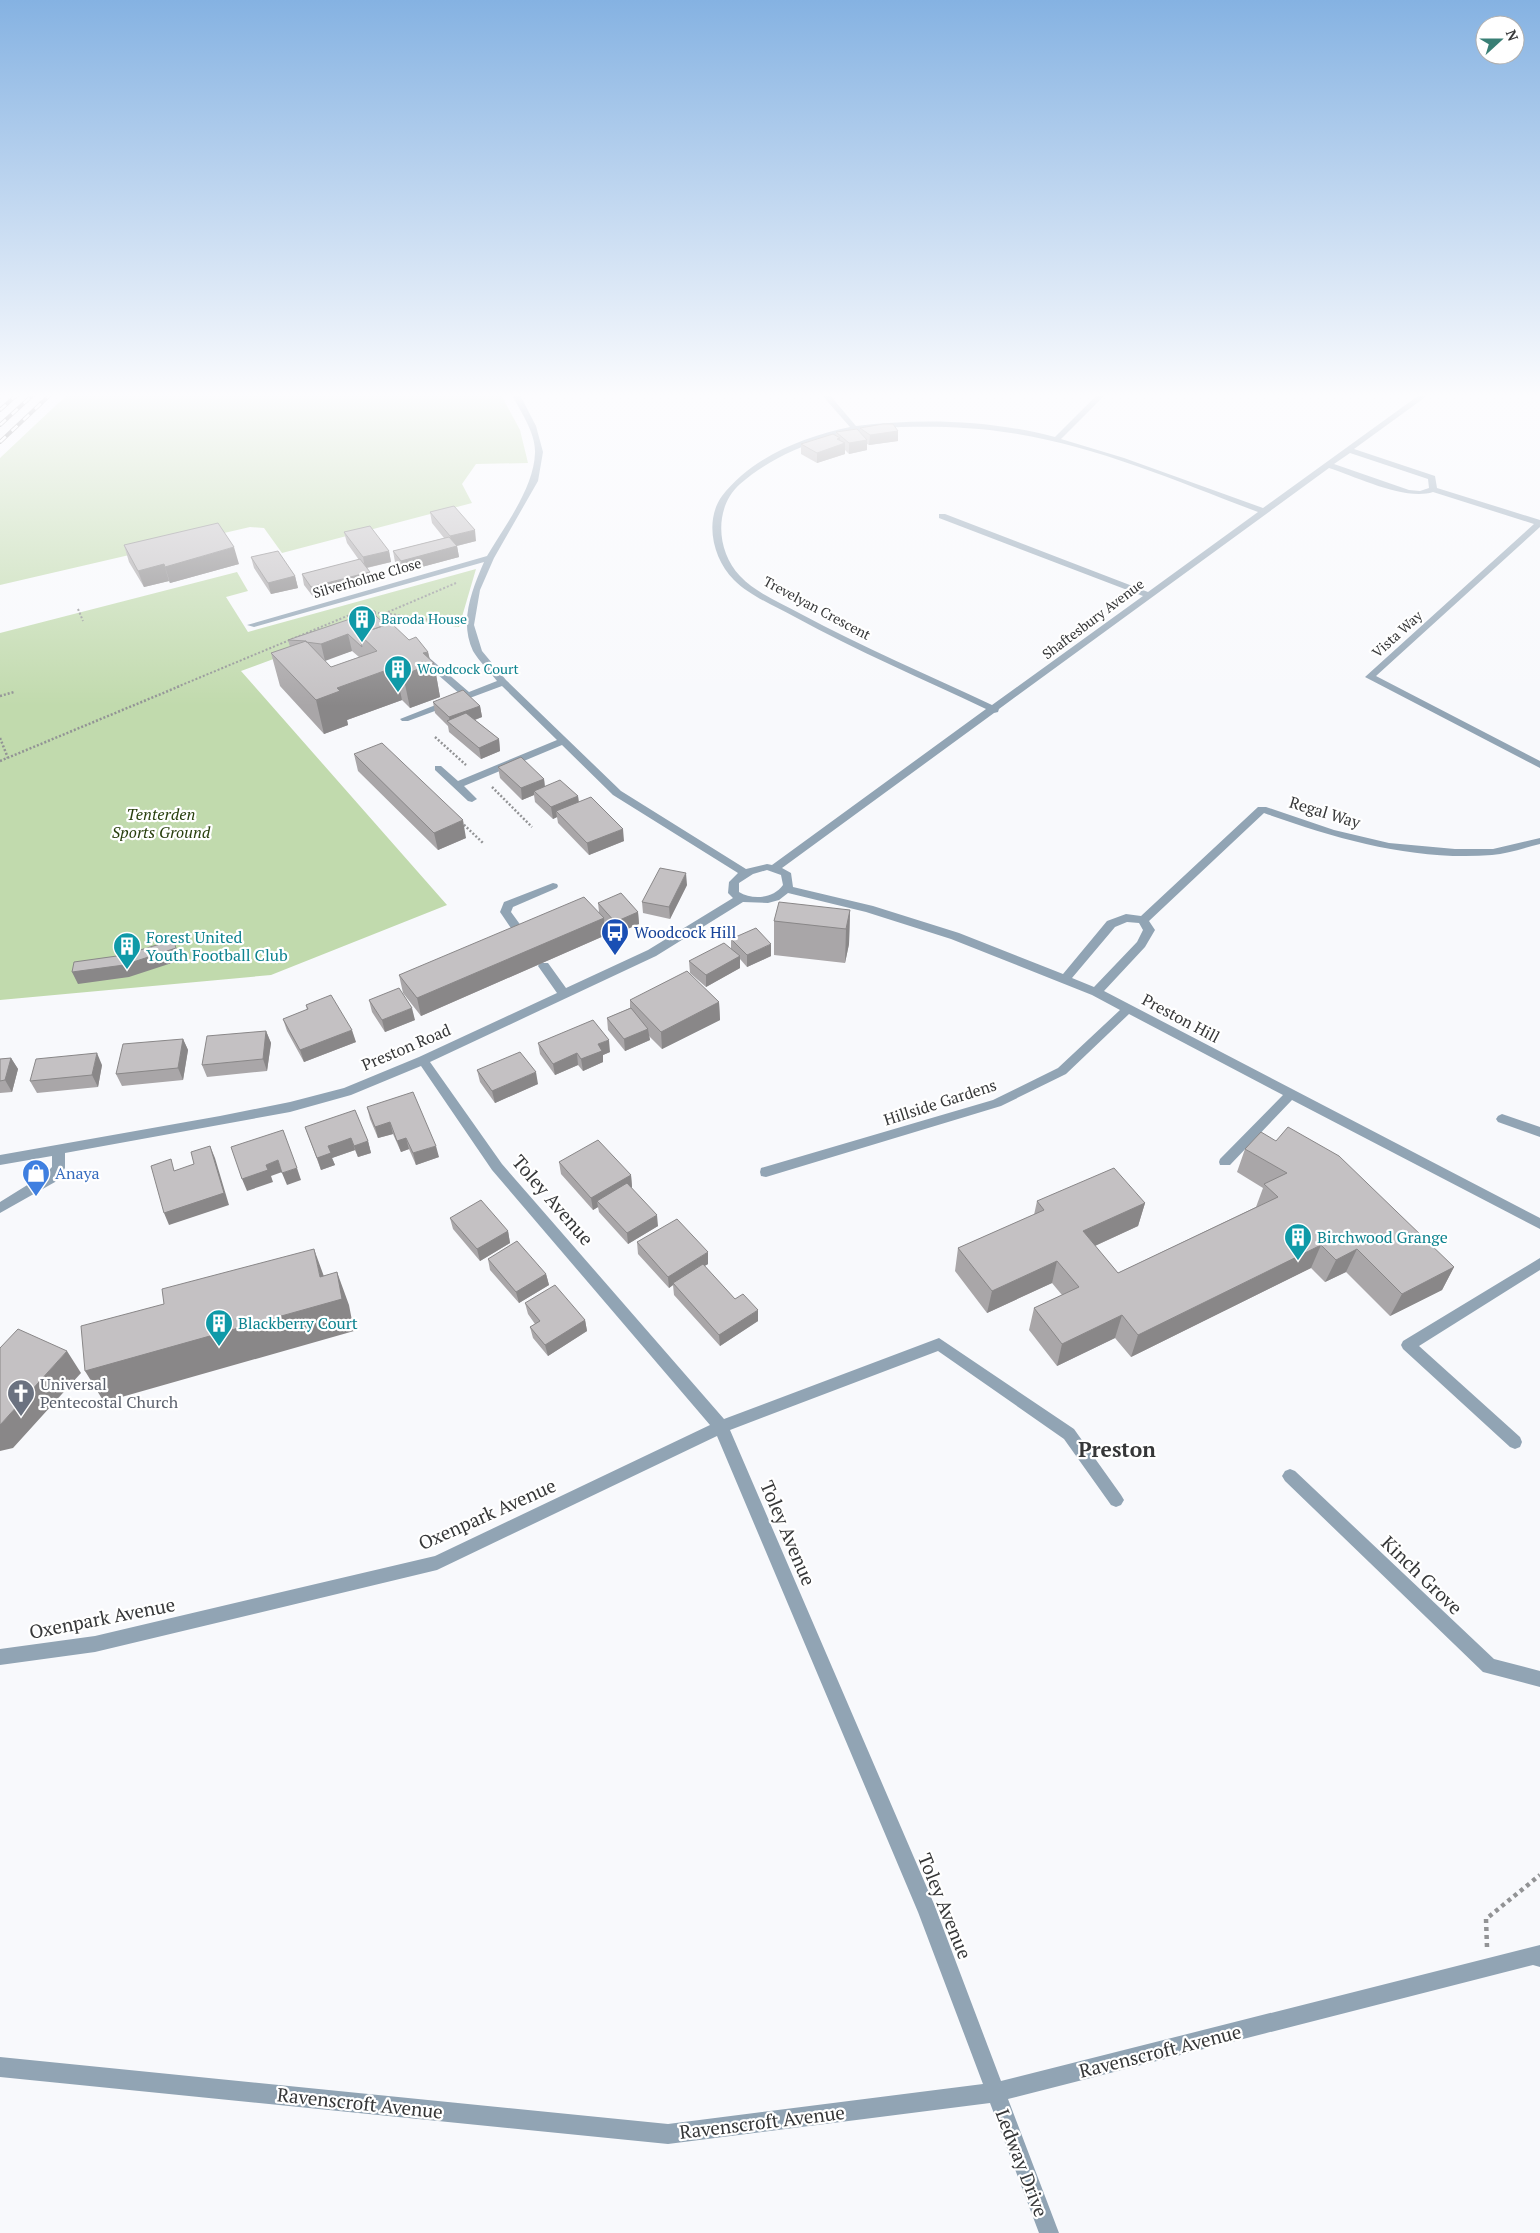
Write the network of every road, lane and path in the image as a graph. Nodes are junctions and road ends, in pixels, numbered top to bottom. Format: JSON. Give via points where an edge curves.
{"nodes":[{"id":1,"x":525,"y":497,"type":"edge"},
{"id":2,"x":725,"y":497,"type":"edge"},
{"id":3,"x":1224,"y":497,"type":"edge"},
{"id":4,"x":1282,"y":497,"type":"edge"},
{"id":5,"x":1459,"y":497,"type":"edge"},
{"id":6,"x":1263,"y":511,"type":"junction"},
{"id":7,"x":942,"y":516,"type":"dead end"},
{"id":8,"x":1540,"y":523,"type":"edge"},
{"id":9,"x":490,"y":558,"type":"junction"},
{"id":10,"x":481,"y":575,"type":"junction"},
{"id":11,"x":1148,"y":595,"type":"junction"},
{"id":12,"x":78,"y":610,"type":"dead end"},
{"id":13,"x":388,"y":612,"type":"junction"},
{"id":14,"x":83,"y":621,"type":"dead end"},
{"id":15,"x":252,"y":624,"type":"dead end"},
{"id":16,"x":470,"y":625,"type":"junction"},
{"id":17,"x":423,"y":657,"type":"edge"},
{"id":18,"x":503,"y":682,"type":"junction"},
{"id":19,"x":14,"y":692,"type":"dead end"},
{"id":20,"x":467,"y":695,"type":"junction"},
{"id":21,"x":0,"y":696,"type":"edge"},
{"id":22,"x":995,"y":710,"type":"junction"},
{"id":23,"x":405,"y":719,"type":"dead end"},
{"id":24,"x":0,"y":738,"type":"edge"},
{"id":25,"x":562,"y":741,"type":"junction"},
{"id":26,"x":8,"y":758,"type":"junction"},
{"id":27,"x":0,"y":761,"type":"edge"},
{"id":28,"x":1540,"y":765,"type":"edge"},
{"id":29,"x":438,"y":768,"type":"dead end"},
{"id":30,"x":457,"y":785,"type":"junction"},
{"id":31,"x":491,"y":786,"type":"dead end"},
{"id":32,"x":472,"y":799,"type":"dead end"},
{"id":33,"x":455,"y":816,"type":"edge"},
{"id":34,"x":532,"y":827,"type":"dead end"},
{"id":35,"x":1540,"y":841,"type":"edge"},
{"id":36,"x":483,"y":843,"type":"dead end"},
{"id":37,"x":775,"y":868,"type":"junction"},
{"id":38,"x":745,"y":873,"type":"junction"},
{"id":39,"x":553,"y":886,"type":"dead end"},
{"id":40,"x":787,"y":889,"type":"junction"},
{"id":41,"x":740,"y":899,"type":"junction"},
{"id":42,"x":1143,"y":920,"type":"junction"},
{"id":43,"x":520,"y":934,"type":"edge"},
{"id":44,"x":544,"y":966,"type":"dead end"},
{"id":45,"x":1065,"y":979,"type":"junction"},
{"id":46,"x":1096,"y":992,"type":"junction"},
{"id":47,"x":566,"y":996,"type":"junction"},
{"id":48,"x":1129,"y":1008,"type":"junction"},
{"id":49,"x":423,"y":1060,"type":"junction"},
{"id":50,"x":1291,"y":1094,"type":"junction"},
{"id":51,"x":1502,"y":1119,"type":"dead end"},
{"id":52,"x":1540,"y":1132,"type":"edge"},
{"id":53,"x":58,"y":1149,"type":"junction"},
{"id":54,"x":0,"y":1160,"type":"edge"},
{"id":55,"x":1225,"y":1162,"type":"dead end"},
{"id":56,"x":766,"y":1172,"type":"dead end"},
{"id":57,"x":0,"y":1208,"type":"edge"},
{"id":58,"x":1540,"y":1224,"type":"edge"},
{"id":59,"x":1540,"y":1263,"type":"edge"},
{"id":60,"x":721,"y":1427,"type":"junction"},
{"id":61,"x":1515,"y":1442,"type":"dead end"},
{"id":62,"x":1290,"y":1476,"type":"dead end"},
{"id":63,"x":1116,"y":1500,"type":"dead end"},
{"id":64,"x":0,"y":1657,"type":"edge"},
{"id":65,"x":1540,"y":1679,"type":"edge"},
{"id":66,"x":1540,"y":1875,"type":"edge"},
{"id":67,"x":1540,"y":1958,"type":"edge"},
{"id":68,"x":1488,"y":1968,"type":"junction"},
{"id":69,"x":0,"y":2067,"type":"edge"},
{"id":70,"x":996,"y":2092,"type":"junction"},
{"id":71,"x":1049,"y":2233,"type":"edge"}],
"edges":[{"from":1,"to":9,"type":"street"},
{"from":2,"to":22,"type":"street","name":"Trevelyan Crescent","via":[[718,507],[715,533],[723,556],[736,577],[806,620]]},
{"from":3,"to":6,"type":"street","name":"Trevelyan Crescent"},
{"from":4,"to":6,"type":"street","name":"Shaftesbury Avenue"},
{"from":5,"to":8,"type":"street"},
{"from":6,"to":11,"type":"street","name":"Shaftesbury Avenue"},
{"from":7,"to":11,"type":"street"},
{"from":8,"to":28,"type":"street","name":"Vista Way","via":[[1370,677]]},
{"from":9,"to":10,"type":"street"},
{"from":9,"to":15,"type":"street","name":"Silverholme Close"},
{"from":10,"to":13,"type":"path"},
{"from":10,"to":16,"type":"street"},
{"from":11,"to":22,"type":"street","name":"Shaftesbury Avenue"},
{"from":12,"to":14,"type":"path"},
{"from":13,"to":16,"type":"path"},
{"from":13,"to":26,"type":"path","via":[[346,615]]},
{"from":16,"to":18,"type":"street","via":[[478,650]]},
{"from":17,"to":20,"type":"street"},
{"from":18,"to":20,"type":"street"},
{"from":18,"to":25,"type":"street"},
{"from":19,"to":21,"type":"path"},
{"from":20,"to":23,"type":"street"},
{"from":22,"to":37,"type":"street","name":"Shaftesbury Avenue"},
{"from":24,"to":26,"type":"path"},
{"from":25,"to":30,"type":"street"},
{"from":25,"to":38,"type":"street","via":[[617,793]]},
{"from":26,"to":27,"type":"path"},
{"from":29,"to":30,"type":"street"},
{"from":30,"to":32,"type":"street"},
{"from":31,"to":34,"type":"path"},
{"from":33,"to":36,"type":"path"},
{"from":35,"to":42,"type":"street","name":"Regal Way","via":[[1493,852],[1389,846],[1331,833],[1262,808]]},
{"from":37,"to":38,"type":"street"},
{"from":37,"to":40,"type":"street","via":[[786,873]]},
{"from":38,"to":41,"type":"street","via":[[734,882],[733,893]]},
{"from":39,"to":43,"type":"street","via":[[508,905],[505,912]]},
{"from":40,"to":41,"type":"street","via":[[762,900]]},
{"from":40,"to":45,"type":"street","name":"Preston Hill","via":[[955,936]]},
{"from":41,"to":47,"type":"street","name":"Preston Road","via":[[652,953]]},
{"from":42,"to":45,"type":"street","via":[[1126,918],[1112,924]]},
{"from":42,"to":46,"type":"street","via":[[1149,930],[1141,944]]},
{"from":44,"to":47,"type":"street"},
{"from":45,"to":46,"type":"street","name":"Preston Hill"},
{"from":46,"to":48,"type":"street","name":"Preston Hill"},
{"from":47,"to":49,"type":"street","name":"Preston Road"},
{"from":48,"to":50,"type":"street","name":"Preston Hill"},
{"from":48,"to":56,"type":"street","name":"Hillside Gardens","via":[[1062,1071],[996,1103]]},
{"from":49,"to":53,"type":"street","name":"Preston Road","via":[[347,1092],[290,1107]]},
{"from":49,"to":60,"type":"street","name":"Toley Avenue","via":[[497,1167]]},
{"from":50,"to":55,"type":"street"},
{"from":50,"to":58,"type":"street","name":"Preston Hill"},
{"from":51,"to":52,"type":"street"},
{"from":53,"to":54,"type":"street","name":"Preston Road"},
{"from":53,"to":57,"type":"street","via":[[59,1168],[50,1178]]},
{"from":59,"to":61,"type":"street","via":[[1408,1345]]},
{"from":60,"to":63,"type":"street","name":"Oxenpark Avenue","via":[[939,1344],[1068,1434]]},
{"from":60,"to":64,"type":"street","name":"Oxenpark Avenue","via":[[437,1563],[95,1644]]},
{"from":60,"to":70,"type":"street","name":"Toley Avenue","via":[[927,1911]]},
{"from":62,"to":65,"type":"street","name":"Kinch Grove","via":[[1489,1666]]},
{"from":66,"to":68,"type":"path","via":[[1486,1919]]},
{"from":67,"to":68,"type":"street","name":"Ravenscroft Avenue","via":[[1538,1954]]},
{"from":68,"to":70,"type":"street","name":"Ravenscroft Avenue"},
{"from":69,"to":70,"type":"street","name":"Ravenscroft Avenue","via":[[668,2134]]},
{"from":70,"to":71,"type":"street","name":"Ledway Drive"}]}
